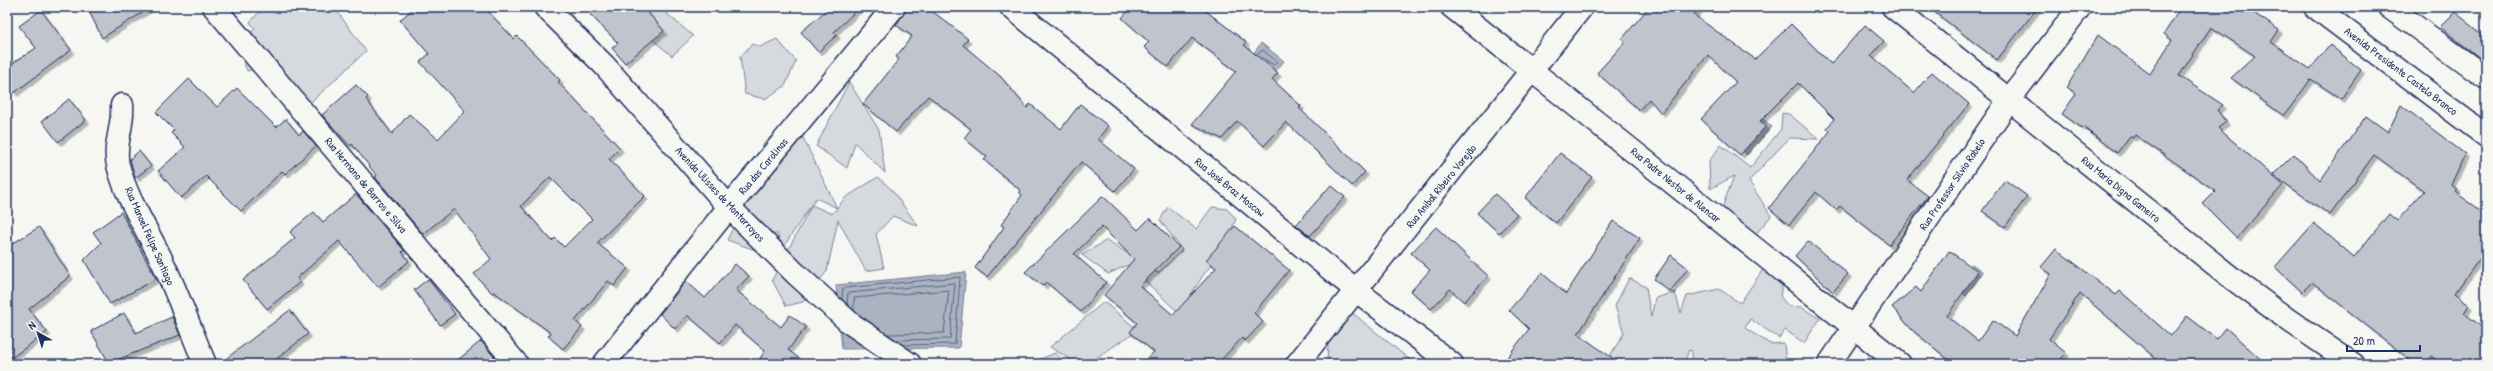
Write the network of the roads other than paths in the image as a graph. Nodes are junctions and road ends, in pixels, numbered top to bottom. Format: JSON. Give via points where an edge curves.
{"nodes":[{"id":1,"x":545,"y":7,"type":"edge"},
{"id":2,"x":894,"y":7,"type":"edge"},
{"id":3,"x":1011,"y":7,"type":"edge"},
{"id":4,"x":1452,"y":7,"type":"edge"},
{"id":5,"x":1582,"y":7,"type":"edge"},
{"id":6,"x":1893,"y":7,"type":"edge"},
{"id":7,"x":2080,"y":7,"type":"edge"},
{"id":8,"x":2315,"y":7,"type":"edge"},
{"id":9,"x":2389,"y":7,"type":"edge"},
{"id":10,"x":223,"y":10,"type":"edge"},
{"id":11,"x":1532,"y":71,"type":"junction"},
{"id":12,"x":2486,"y":78,"type":"edge"},
{"id":13,"x":2009,"y":100,"type":"junction"},
{"id":14,"x":122,"y":105,"type":"dead end"},
{"id":15,"x":2486,"y":136,"type":"edge"},
{"id":16,"x":728,"y":207,"type":"junction"},
{"id":17,"x":1357,"y":291,"type":"junction"},
{"id":18,"x":1854,"y":328,"type":"junction"},
{"id":19,"x":205,"y":364,"type":"edge"},
{"id":20,"x":517,"y":364,"type":"edge"},
{"id":21,"x":604,"y":364,"type":"edge"},
{"id":22,"x":910,"y":364,"type":"edge"},
{"id":23,"x":1297,"y":364,"type":"edge"},
{"id":24,"x":1452,"y":364,"type":"edge"},
{"id":25,"x":1829,"y":364,"type":"edge"},
{"id":26,"x":1900,"y":364,"type":"edge"},
{"id":27,"x":2353,"y":364,"type":"edge"}],
"edges":[{"from":1,"to":16,"type":"street","name":"Avenida Ulisses de Montarroyos","via":[[604,65]]},
{"from":2,"to":16,"type":"street","name":"Rua das Carolinas"},
{"from":3,"to":17,"type":"street","name":"Rua José Braz Moscow"},
{"from":4,"to":11,"type":"street","name":"Rua Padre Nestor de Alencar"},
{"from":5,"to":11,"type":"street","name":"Rua Anibal Ribeiro Varejão"},
{"from":6,"to":13,"type":"street","name":"Rua Maria Digna Gameiro"},
{"from":7,"to":13,"type":"street","name":"Rua Professor Silvio Rabelo"},
{"from":8,"to":15,"type":"street","name":"Avenida Presidente Castelo Branco"},
{"from":9,"to":12,"type":"street"},
{"from":10,"to":20,"type":"street","name":"Rua Hermano de Barros e Silva"},
{"from":11,"to":17,"type":"street","name":"Rua Anibal Ribeiro Varejão"},
{"from":11,"to":18,"type":"street","name":"Rua Padre Nestor de Alencar"},
{"from":13,"to":18,"type":"street","name":"Rua Professor Silvio Rabelo"},
{"from":13,"to":27,"type":"street","name":"Rua Maria Digna Gameiro","via":[[2233,279]]},
{"from":14,"to":19,"type":"street","name":"Rua Manoel Felipe Santiago","via":[[122,125],[116,150],[118,166],[164,265]]},
{"from":16,"to":21,"type":"street","name":"Rua das Carolinas"},
{"from":16,"to":22,"type":"street","name":"Avenida Ulisses de Montarroyos","via":[[795,274],[850,323]]},
{"from":17,"to":23,"type":"street","name":"Rua Anibal Ribeiro Varejão"},
{"from":17,"to":24,"type":"street","name":"Rua José Braz Moscow"},
{"from":18,"to":25,"type":"street","name":"Rua Professor Silvio Rabelo"},
{"from":18,"to":26,"type":"street","name":"Rua Padre Nestor de Alencar"}]}
